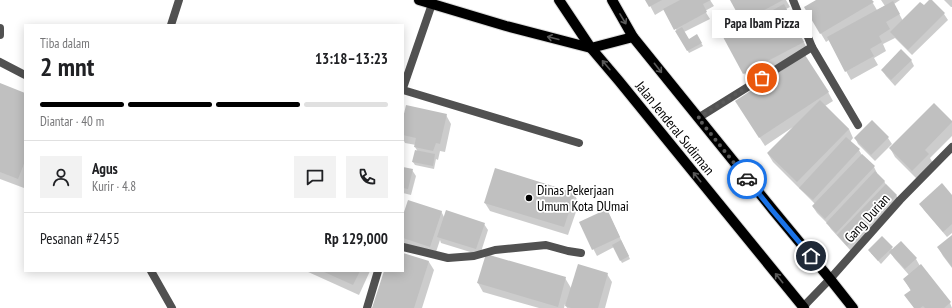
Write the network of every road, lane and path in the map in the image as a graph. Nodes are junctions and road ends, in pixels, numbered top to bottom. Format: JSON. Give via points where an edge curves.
{"nodes":[{"id":1,"x":179,"y":0,"type":"edge"},
{"id":2,"x":419,"y":0,"type":"edge"},
{"id":3,"x":560,"y":0,"type":"edge"},
{"id":4,"x":612,"y":0,"type":"edge"},
{"id":5,"x":793,"y":0,"type":"edge"},
{"id":6,"x":432,"y":4,"type":"junction"},
{"id":7,"x":171,"y":24,"type":"edge"},
{"id":8,"x":0,"y":28,"type":"edge"},
{"id":9,"x":0,"y":35,"type":"edge"},
{"id":10,"x":634,"y":37,"type":"junction"},
{"id":11,"x":812,"y":47,"type":"junction"},
{"id":12,"x":591,"y":48,"type":"junction"},
{"id":13,"x":0,"y":62,"type":"edge"},
{"id":14,"x":24,"y":74,"type":"edge"},
{"id":15,"x":404,"y":86,"type":"edge"},
{"id":16,"x":404,"y":89,"type":"edge"},
{"id":17,"x":698,"y":118,"type":"junction"},
{"id":18,"x":858,"y":125,"type":"dead end"},
{"id":19,"x":579,"y":143,"type":"dead end"},
{"id":20,"x":952,"y":147,"type":"edge"},
{"id":21,"x":404,"y":247,"type":"edge"},
{"id":22,"x":581,"y":253,"type":"dead end"},
{"id":23,"x":151,"y":272,"type":"edge"},
{"id":24,"x":378,"y":272,"type":"edge"},
{"id":25,"x":830,"y":279,"type":"junction"},
{"id":26,"x":803,"y":307,"type":"edge"},
{"id":27,"x":172,"y":308,"type":"edge"},
{"id":28,"x":368,"y":308,"type":"edge"},
{"id":29,"x":853,"y":308,"type":"edge"}],
"edges":[{"from":1,"to":7,"type":"street"},
{"from":2,"to":6,"type":"main road"},
{"from":3,"to":12,"type":"main road","name":"Jalan Jenderal Sudirman"},
{"from":4,"to":10,"type":"main road","name":"Jalan Jenderal Sudirman","one_way":true},
{"from":5,"to":11,"type":"street"},
{"from":12,"to":6,"type":"main road","one_way":true},
{"from":6,"to":15,"type":"street"},
{"from":8,"to":9,"type":"street"},
{"from":10,"to":12,"type":"main road"},
{"from":10,"to":17,"type":"main road","name":"Jalan Jenderal Sudirman","one_way":true},
{"from":11,"to":17,"type":"street"},
{"from":11,"to":18,"type":"street"},
{"from":26,"to":12,"type":"main road","name":"Jalan Jenderal Sudirman","one_way":true},
{"from":13,"to":14,"type":"street"},
{"from":16,"to":19,"type":"street"},
{"from":17,"to":25,"type":"main road","name":"Jalan Jenderal Sudirman"},
{"from":20,"to":25,"type":"street","name":"Gang Durian","via":[[900,200]]},
{"from":21,"to":22,"type":"street","via":[[448,258],[546,244]]},
{"from":23,"to":27,"type":"street"},
{"from":24,"to":28,"type":"street"},
{"from":25,"to":26,"type":"street","name":"Gang Durian"},
{"from":25,"to":29,"type":"main road","name":"Jalan Jenderal Sudirman"}]}
